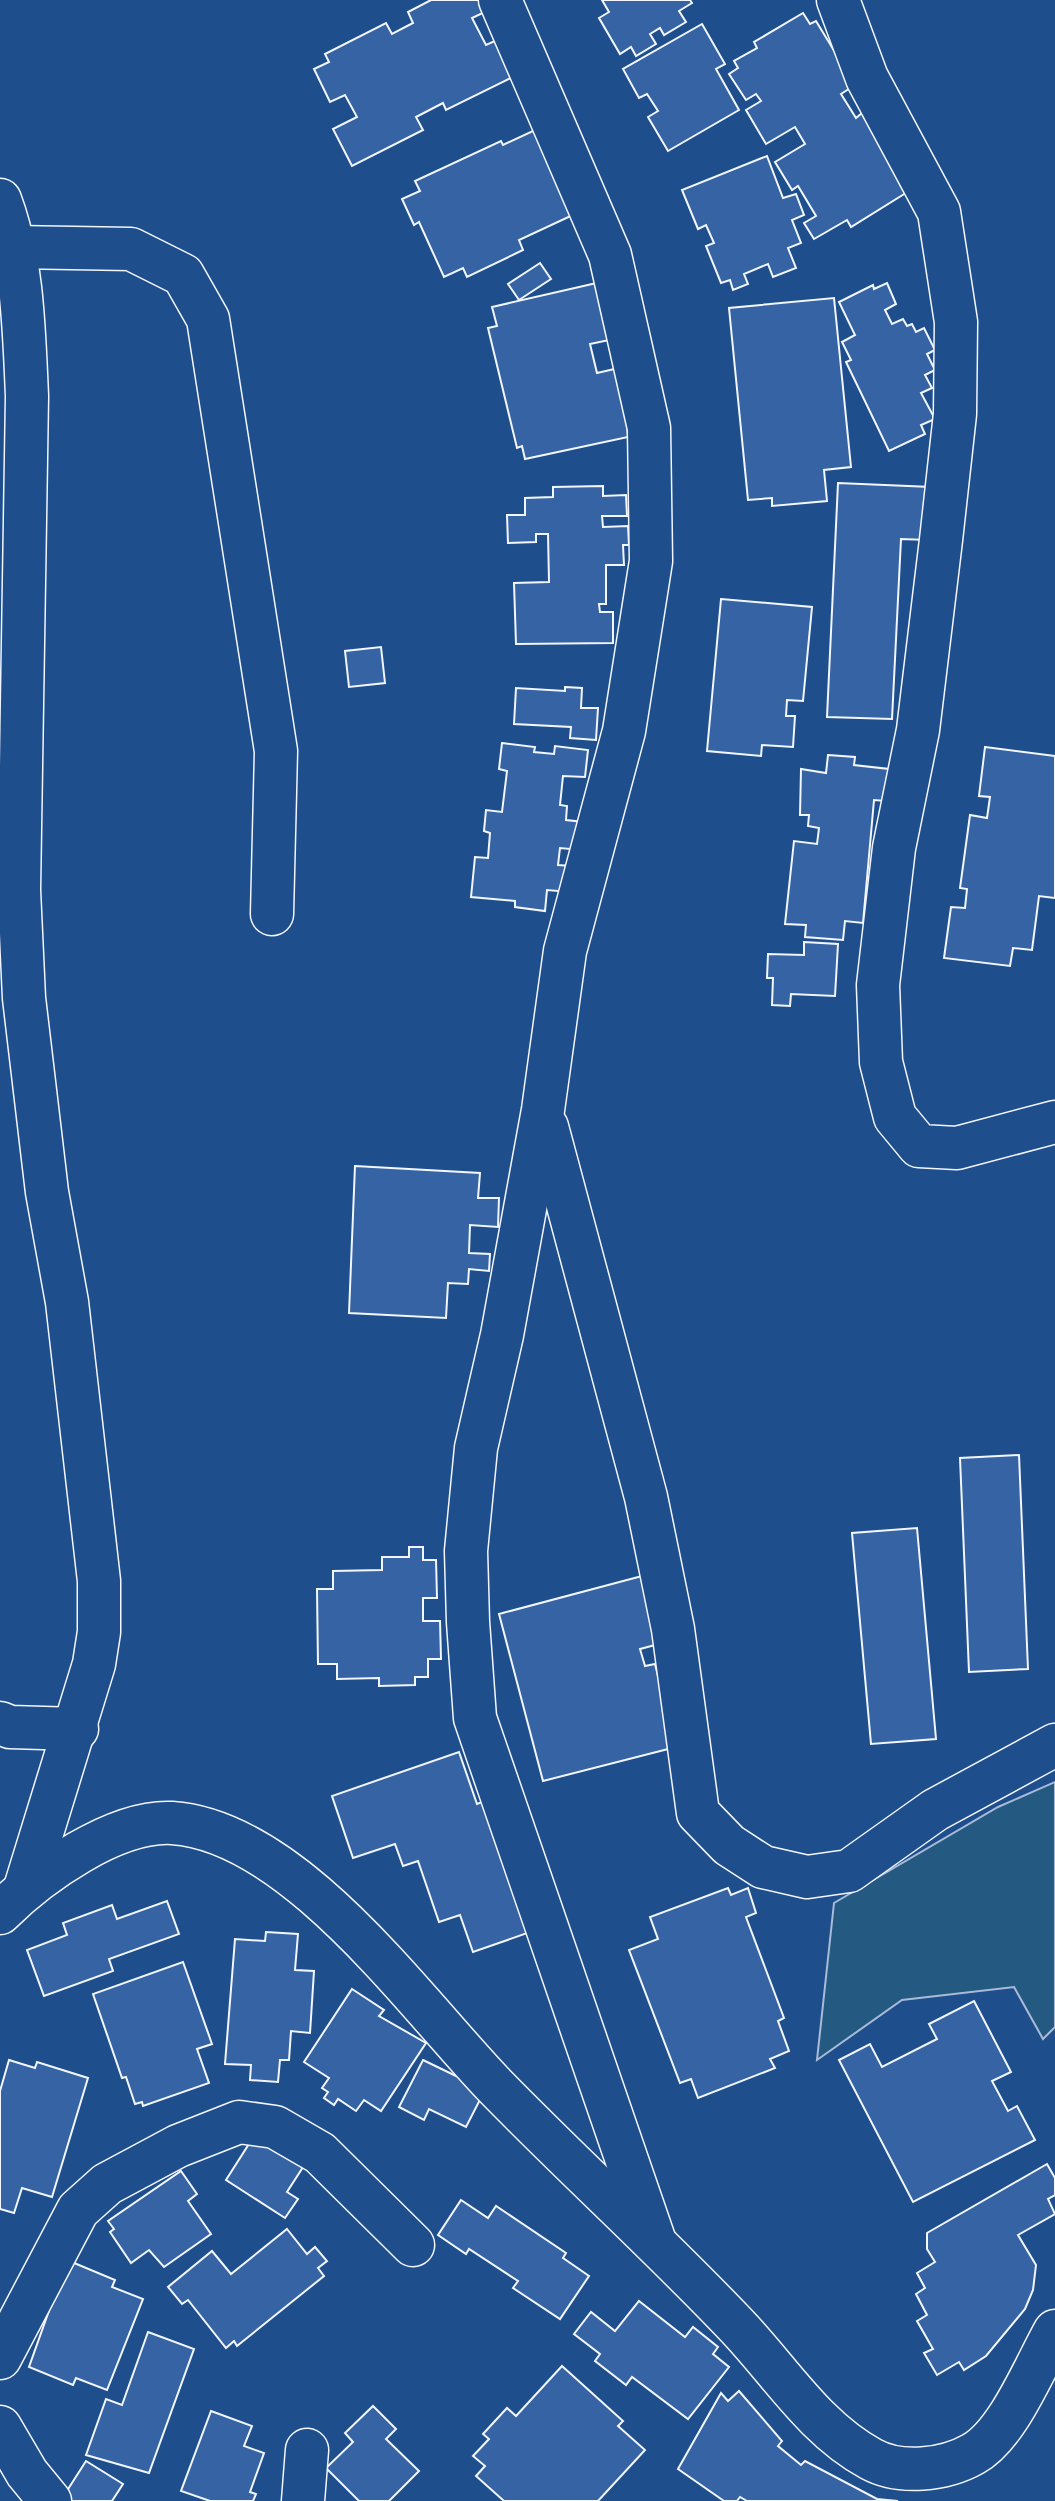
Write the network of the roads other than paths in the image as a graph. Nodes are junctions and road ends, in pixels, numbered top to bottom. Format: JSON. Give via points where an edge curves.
{"nodes":[{"id":1,"x":500,"y":0,"type":"edge"},
{"id":2,"x":843,"y":3,"type":"edge"},
{"id":3,"x":0,"y":200,"type":"edge"},
{"id":4,"x":13,"y":247,"type":"junction"},
{"id":5,"x":272,"y":914,"type":"dead end"},
{"id":6,"x":543,"y":1110,"type":"junction"},
{"id":7,"x":1055,"y":1122,"type":"edge"},
{"id":8,"x":0,"y":1723,"type":"edge"},
{"id":9,"x":77,"y":1729,"type":"junction"},
{"id":10,"x":1055,"y":1745,"type":"edge"},
{"id":11,"x":12,"y":1900,"type":"edge"},
{"id":12,"x":654,"y":2239,"type":"junction"},
{"id":13,"x":413,"y":2245,"type":"dead end"},
{"id":14,"x":1055,"y":2331,"type":"edge"},
{"id":15,"x":0,"y":2358,"type":"edge"},
{"id":16,"x":0,"y":2427,"type":"edge"},
{"id":17,"x":307,"y":2450,"type":"dead end"},
{"id":18,"x":50,"y":2501,"type":"edge"},
{"id":19,"x":303,"y":2501,"type":"edge"}],
"edges":[{"from":1,"to":6,"type":"street","via":[[610,255],[649,428],[651,561],[624,731],[565,951]]},
{"from":2,"to":7,"type":"street","via":[[867,78],[939,212],[956,322],[955,414],[941,540],[878,985],[881,1062],[895,1117],[919,1146],[957,1148]]},
{"from":3,"to":4,"type":"street"},
{"from":4,"to":5,"type":"street","via":[[131,249],[183,275],[208,319],[276,751]]},
{"from":4,"to":9,"type":"street","via":[[27,396],[19,890],[24,998],[99,1581],[98,1642]]},
{"from":6,"to":10,"type":"street","via":[[646,1497],[673,1629],[698,1813],[729,1845],[763,1867],[807,1877],[849,1871],[935,1810]]},
{"from":6,"to":12,"type":"street","via":[[476,1448],[466,1551],[475,1718]]},
{"from":8,"to":9,"type":"street"},
{"from":9,"to":11,"type":"street"},
{"from":11,"to":12,"type":"street","via":[[133,1826],[173,1823],[223,1836],[314,1892],[496,2086]]},
{"from":12,"to":14,"type":"street","via":[[817,2419],[873,2461],[918,2470],[976,2453],[1006,2419]]},
{"from":13,"to":15,"type":"street","via":[[320,2153],[275,2127],[239,2122],[178,2146],[107,2184],[78,2210]]},
{"from":16,"to":18,"type":"street"},
{"from":17,"to":19,"type":"street"}]}
